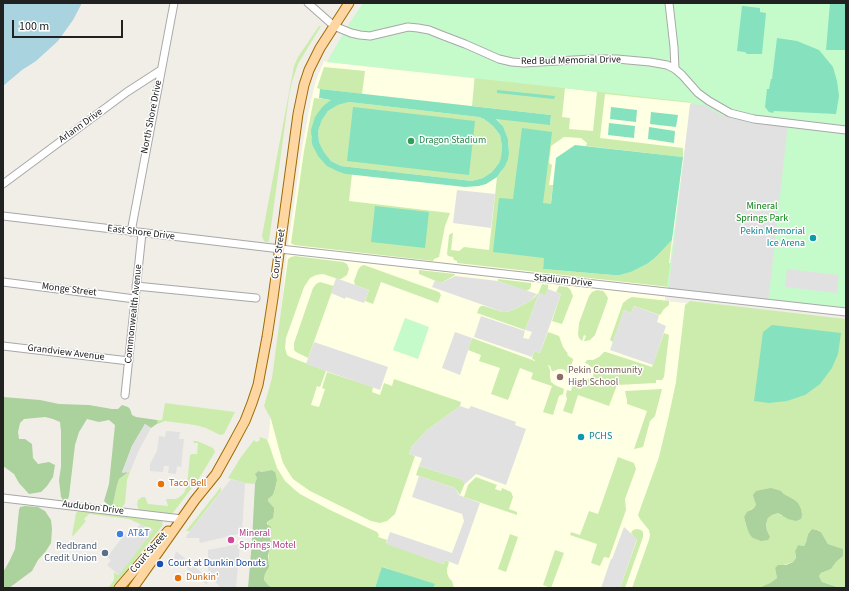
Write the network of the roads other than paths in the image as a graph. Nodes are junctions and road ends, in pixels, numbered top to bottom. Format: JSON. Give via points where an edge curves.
{"nodes":[{"id":1,"x":174,"y":3,"type":"edge"},
{"id":2,"x":308,"y":3,"type":"edge"},
{"id":3,"x":349,"y":3,"type":"edge"},
{"id":4,"x":669,"y":3,"type":"edge"},
{"id":5,"x":334,"y":26,"type":"junction"},
{"id":6,"x":675,"y":69,"type":"junction"},
{"id":7,"x":161,"y":70,"type":"junction"},
{"id":8,"x":846,"y":130,"type":"edge"},
{"id":9,"x":3,"y":184,"type":"edge"},
{"id":10,"x":3,"y":216,"type":"edge"},
{"id":11,"x":131,"y":232,"type":"junction"},
{"id":12,"x":142,"y":233,"type":"junction"},
{"id":13,"x":279,"y":249,"type":"junction"},
{"id":14,"x":3,"y":282,"type":"edge"},
{"id":15,"x":136,"y":286,"type":"junction"},
{"id":16,"x":256,"y":298,"type":"dead end"},
{"id":17,"x":135,"y":299,"type":"junction"},
{"id":18,"x":846,"y":312,"type":"edge"},
{"id":19,"x":3,"y":346,"type":"edge"},
{"id":20,"x":129,"y":361,"type":"junction"},
{"id":21,"x":125,"y":395,"type":"dead end"},
{"id":22,"x":3,"y":498,"type":"edge"},
{"id":23,"x":181,"y":518,"type":"junction"},
{"id":24,"x":119,"y":588,"type":"edge"},
{"id":25,"x":133,"y":588,"type":"edge"}],
"edges":[{"from":1,"to":7,"type":"street","name":"North Shore Drive"},
{"from":2,"to":5,"type":"street","name":"Red Bud Memorial Drive"},
{"from":3,"to":5,"type":"main road","name":"Court Street"},
{"from":4,"to":6,"type":"street"},
{"from":5,"to":6,"type":"street","name":"Red Bud Memorial Drive","via":[[351,33],[370,36],[408,27],[429,30],[512,62],[617,59],[650,62]]},
{"from":5,"to":13,"type":"main road","name":"Court Street","via":[[312,63],[304,85]]},
{"from":6,"to":8,"type":"street","name":"Red Bud Memorial Drive","via":[[698,93],[730,113],[754,119]]},
{"from":7,"to":9,"type":"street","name":"Arlann Drive","via":[[127,92]]},
{"from":7,"to":11,"type":"street","name":"North Shore Drive"},
{"from":10,"to":11,"type":"street","name":"East Shore Drive"},
{"from":11,"to":12,"type":"street","name":"East Shore Drive"},
{"from":12,"to":13,"type":"street","name":"East Shore Drive"},
{"from":12,"to":15,"type":"street","name":"Commonwealth Avenue"},
{"from":13,"to":18,"type":"street","name":"Stadium Drive"},
{"from":13,"to":23,"type":"main road","name":"Court Street","via":[[262,367],[252,403],[216,474]]},
{"from":14,"to":17,"type":"street","name":"Monge Street"},
{"from":15,"to":16,"type":"street"},
{"from":15,"to":17,"type":"street","name":"Commonwealth Avenue"},
{"from":17,"to":20,"type":"street","name":"Commonwealth Avenue"},
{"from":19,"to":20,"type":"street","name":"Grandview Avenue"},
{"from":20,"to":21,"type":"street","name":"Commonwealth Avenue"},
{"from":22,"to":23,"type":"street","name":"Audubon Drive"},
{"from":23,"to":24,"type":"main road","name":"Court Street"},
{"from":23,"to":25,"type":"main road","name":"Court Street"}]}
